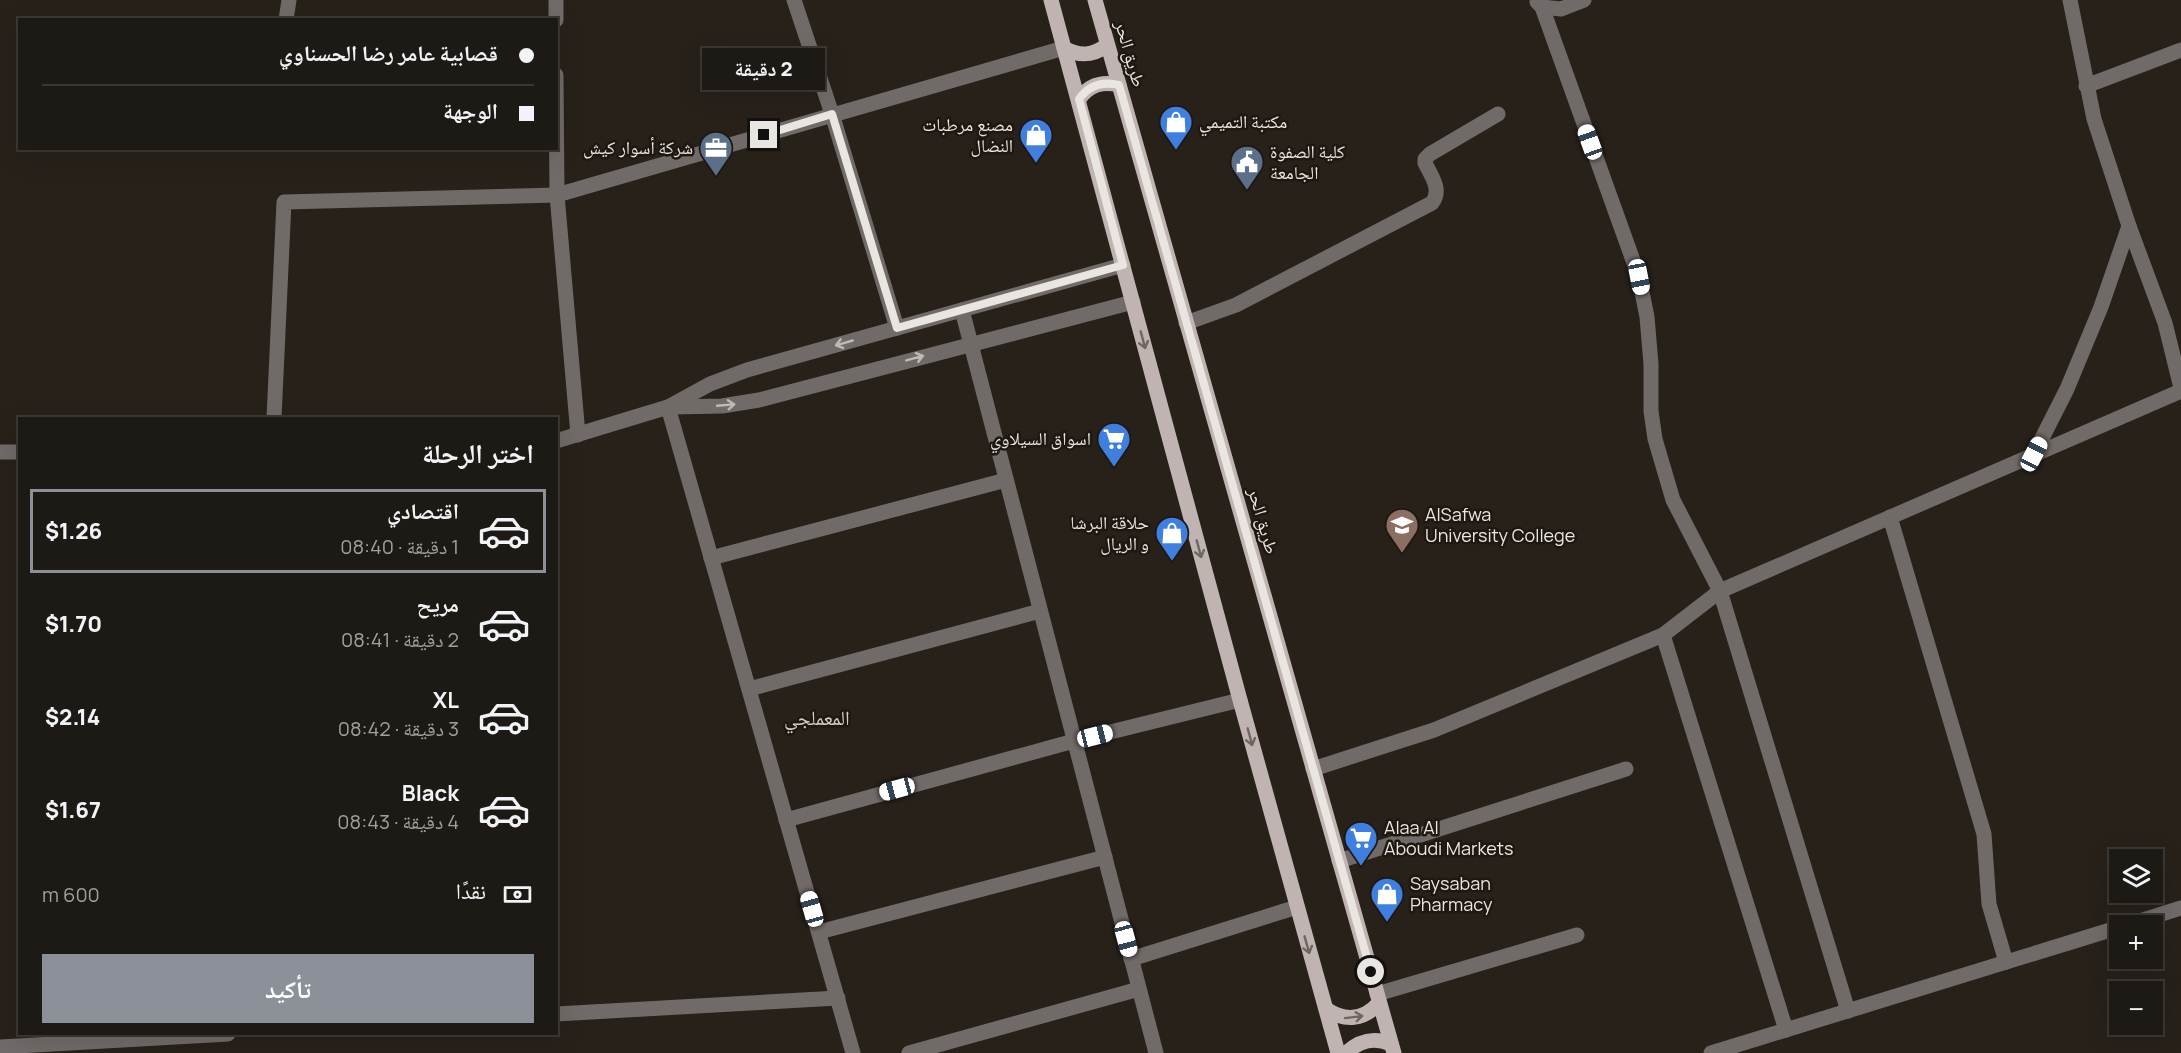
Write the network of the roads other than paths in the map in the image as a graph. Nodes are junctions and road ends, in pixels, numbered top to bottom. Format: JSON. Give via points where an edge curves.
{"nodes":[{"id":1,"x":289,"y":0,"type":"edge"},
{"id":2,"x":556,"y":0,"type":"edge"},
{"id":3,"x":794,"y":0,"type":"edge"},
{"id":4,"x":1050,"y":0,"type":"edge"},
{"id":5,"x":1095,"y":0,"type":"edge"},
{"id":6,"x":1584,"y":0,"type":"edge"},
{"id":7,"x":2068,"y":3,"type":"edge"},
{"id":8,"x":1538,"y":4,"type":"edge"},
{"id":9,"x":286,"y":18,"type":"edge"},
{"id":10,"x":556,"y":18,"type":"edge"},
{"id":11,"x":1107,"y":45,"type":"junction"},
{"id":12,"x":1064,"y":48,"type":"junction"},
{"id":13,"x":2181,"y":50,"type":"edge"},
{"id":14,"x":1119,"y":85,"type":"junction"},
{"id":15,"x":2086,"y":86,"type":"junction"},
{"id":16,"x":1079,"y":99,"type":"junction"},
{"id":17,"x":832,"y":114,"type":"junction"},
{"id":18,"x":1498,"y":114,"type":"dead end"},
{"id":19,"x":557,"y":150,"type":"edge"},
{"id":20,"x":557,"y":195,"type":"junction"},
{"id":21,"x":2129,"y":226,"type":"junction"},
{"id":22,"x":1123,"y":265,"type":"junction"},
{"id":23,"x":1133,"y":302,"type":"junction"},
{"id":24,"x":962,"y":310,"type":"junction"},
{"id":25,"x":2181,"y":318,"type":"edge"},
{"id":26,"x":1186,"y":323,"type":"junction"},
{"id":27,"x":2165,"y":323,"type":"junction"},
{"id":28,"x":897,"y":328,"type":"junction"},
{"id":29,"x":970,"y":343,"type":"junction"},
{"id":30,"x":2181,"y":389,"type":"edge"},
{"id":31,"x":668,"y":407,"type":"junction"},
{"id":32,"x":274,"y":417,"type":"edge"},
{"id":33,"x":578,"y":435,"type":"junction"},
{"id":34,"x":558,"y":440,"type":"edge"},
{"id":35,"x":0,"y":452,"type":"edge"},
{"id":36,"x":18,"y":452,"type":"edge"},
{"id":37,"x":2034,"y":454,"type":"junction"},
{"id":38,"x":1006,"y":480,"type":"junction"},
{"id":39,"x":1890,"y":517,"type":"junction"},
{"id":40,"x":711,"y":558,"type":"junction"},
{"id":41,"x":1720,"y":591,"type":"junction"},
{"id":42,"x":1040,"y":611,"type":"junction"},
{"id":43,"x":1663,"y":635,"type":"junction"},
{"id":44,"x":748,"y":689,"type":"junction"},
{"id":45,"x":1240,"y":700,"type":"junction"},
{"id":46,"x":1074,"y":741,"type":"junction"},
{"id":47,"x":1313,"y":769,"type":"junction"},
{"id":48,"x":1626,"y":769,"type":"dead end"},
{"id":49,"x":786,"y":819,"type":"junction"},
{"id":50,"x":1105,"y":857,"type":"junction"},
{"id":51,"x":1339,"y":861,"type":"junction"},
{"id":52,"x":1297,"y":908,"type":"junction"},
{"id":53,"x":2181,"y":908,"type":"edge"},
{"id":54,"x":2159,"y":915,"type":"edge"},
{"id":55,"x":2109,"y":930,"type":"edge"},
{"id":56,"x":819,"y":932,"type":"junction"},
{"id":57,"x":1577,"y":935,"type":"dead end"},
{"id":58,"x":1131,"y":959,"type":"junction"},
{"id":59,"x":2006,"y":962,"type":"junction"},
{"id":60,"x":1139,"y":988,"type":"junction"},
{"id":61,"x":838,"y":998,"type":"junction"},
{"id":62,"x":1378,"y":999,"type":"junction"},
{"id":63,"x":1326,"y":1009,"type":"junction"},
{"id":64,"x":1848,"y":1011,"type":"junction"},
{"id":65,"x":558,"y":1014,"type":"edge"},
{"id":66,"x":1786,"y":1030,"type":"junction"},
{"id":67,"x":210,"y":1035,"type":"edge"},
{"id":68,"x":0,"y":1047,"type":"edge"},
{"id":69,"x":1392,"y":1048,"type":"edge"},
{"id":70,"x":853,"y":1053,"type":"edge"},
{"id":71,"x":909,"y":1053,"type":"edge"},
{"id":72,"x":1156,"y":1053,"type":"edge"},
{"id":73,"x":1338,"y":1053,"type":"edge"},
{"id":74,"x":1346,"y":1053,"type":"edge"},
{"id":75,"x":1711,"y":1053,"type":"edge"}],
"edges":[{"from":1,"to":9,"type":"street"},
{"from":2,"to":10,"type":"street"},
{"from":3,"to":17,"type":"street"},
{"from":4,"to":12,"type":"main road"},
{"from":5,"to":11,"type":"main road","name":"طريق الحر"},
{"from":6,"to":8,"type":"street","via":[[1561,9]]},
{"from":7,"to":15,"type":"street"},
{"from":8,"to":41,"type":"street","via":[[1639,277],[1647,317],[1655,439],[1673,500]]},
{"from":11,"to":12,"type":"main road","via":[[1086,55]]},
{"from":11,"to":14,"type":"main road","name":"طريق الحر"},
{"from":12,"to":16,"type":"main road"},
{"from":12,"to":17,"type":"street"},
{"from":13,"to":15,"type":"street"},
{"from":14,"to":16,"type":"main road","via":[[1096,85]]},
{"from":14,"to":26,"type":"main road","name":"طريق الحر"},
{"from":15,"to":21,"type":"street"},
{"from":16,"to":22,"type":"main road"},
{"from":17,"to":20,"type":"street"},
{"from":17,"to":28,"type":"street"},
{"from":18,"to":26,"type":"street","via":[[1425,159],[1437,190],[1432,203],[1236,305]]},
{"from":19,"to":20,"type":"street"},
{"from":20,"to":32,"type":"street","via":[[284,202]]},
{"from":20,"to":33,"type":"street"},
{"from":21,"to":27,"type":"street"},
{"from":21,"to":37,"type":"street","via":[[2101,307]]},
{"from":22,"to":23,"type":"main road"},
{"from":22,"to":24,"type":"street"},
{"from":23,"to":29,"type":"street"},
{"from":23,"to":45,"type":"main road","one_way":true},
{"from":24,"to":28,"type":"street"},
{"from":24,"to":29,"type":"street"},
{"from":25,"to":27,"type":"street"},
{"from":26,"to":47,"type":"main road","name":"طريق الحر"},
{"from":27,"to":30,"type":"street"},
{"from":28,"to":31,"type":"street","one_way":true,"via":[[747,370],[710,384]]},
{"from":31,"to":29,"type":"street","one_way":true,"via":[[741,404]]},
{"from":29,"to":38,"type":"street"},
{"from":30,"to":37,"type":"street"},
{"from":31,"to":33,"type":"street"},
{"from":31,"to":40,"type":"street"},
{"from":33,"to":34,"type":"street"},
{"from":35,"to":36,"type":"street"},
{"from":37,"to":39,"type":"street"},
{"from":38,"to":40,"type":"street"},
{"from":38,"to":42,"type":"street"},
{"from":39,"to":41,"type":"street"},
{"from":39,"to":59,"type":"street","via":[[1984,834],[1989,904]]},
{"from":40,"to":44,"type":"street"},
{"from":41,"to":43,"type":"street"},
{"from":41,"to":64,"type":"street"},
{"from":42,"to":44,"type":"street"},
{"from":42,"to":46,"type":"street"},
{"from":43,"to":47,"type":"street","via":[[1434,729]]},
{"from":43,"to":66,"type":"street"},
{"from":44,"to":49,"type":"street"},
{"from":45,"to":46,"type":"street"},
{"from":45,"to":52,"type":"main road","one_way":true},
{"from":46,"to":49,"type":"street"},
{"from":46,"to":50,"type":"street"},
{"from":47,"to":51,"type":"main road","name":"طريق الحر"},
{"from":48,"to":51,"type":"street"},
{"from":49,"to":56,"type":"street"},
{"from":50,"to":56,"type":"street"},
{"from":50,"to":58,"type":"street"},
{"from":51,"to":62,"type":"main road","name":"طريق الحر"},
{"from":52,"to":58,"type":"street"},
{"from":52,"to":63,"type":"main road","one_way":true},
{"from":53,"to":54,"type":"street"},
{"from":55,"to":59,"type":"street"},
{"from":56,"to":61,"type":"street"},
{"from":57,"to":62,"type":"street"},
{"from":58,"to":60,"type":"street"},
{"from":59,"to":64,"type":"street"},
{"from":60,"to":71,"type":"street"},
{"from":60,"to":72,"type":"street"},
{"from":61,"to":65,"type":"street"},
{"from":61,"to":70,"type":"street"},
{"from":63,"to":62,"type":"main road","one_way":true,"via":[[1344,1018],[1354,1018],[1372,1011]]},
{"from":62,"to":69,"type":"main road","name":"طريق الحر"},
{"from":63,"to":73,"type":"main road"},
{"from":64,"to":66,"type":"street"},
{"from":66,"to":75,"type":"street"},
{"from":67,"to":68,"type":"street"},
{"from":69,"to":74,"type":"main road","via":[[1371,1040]]}]}
